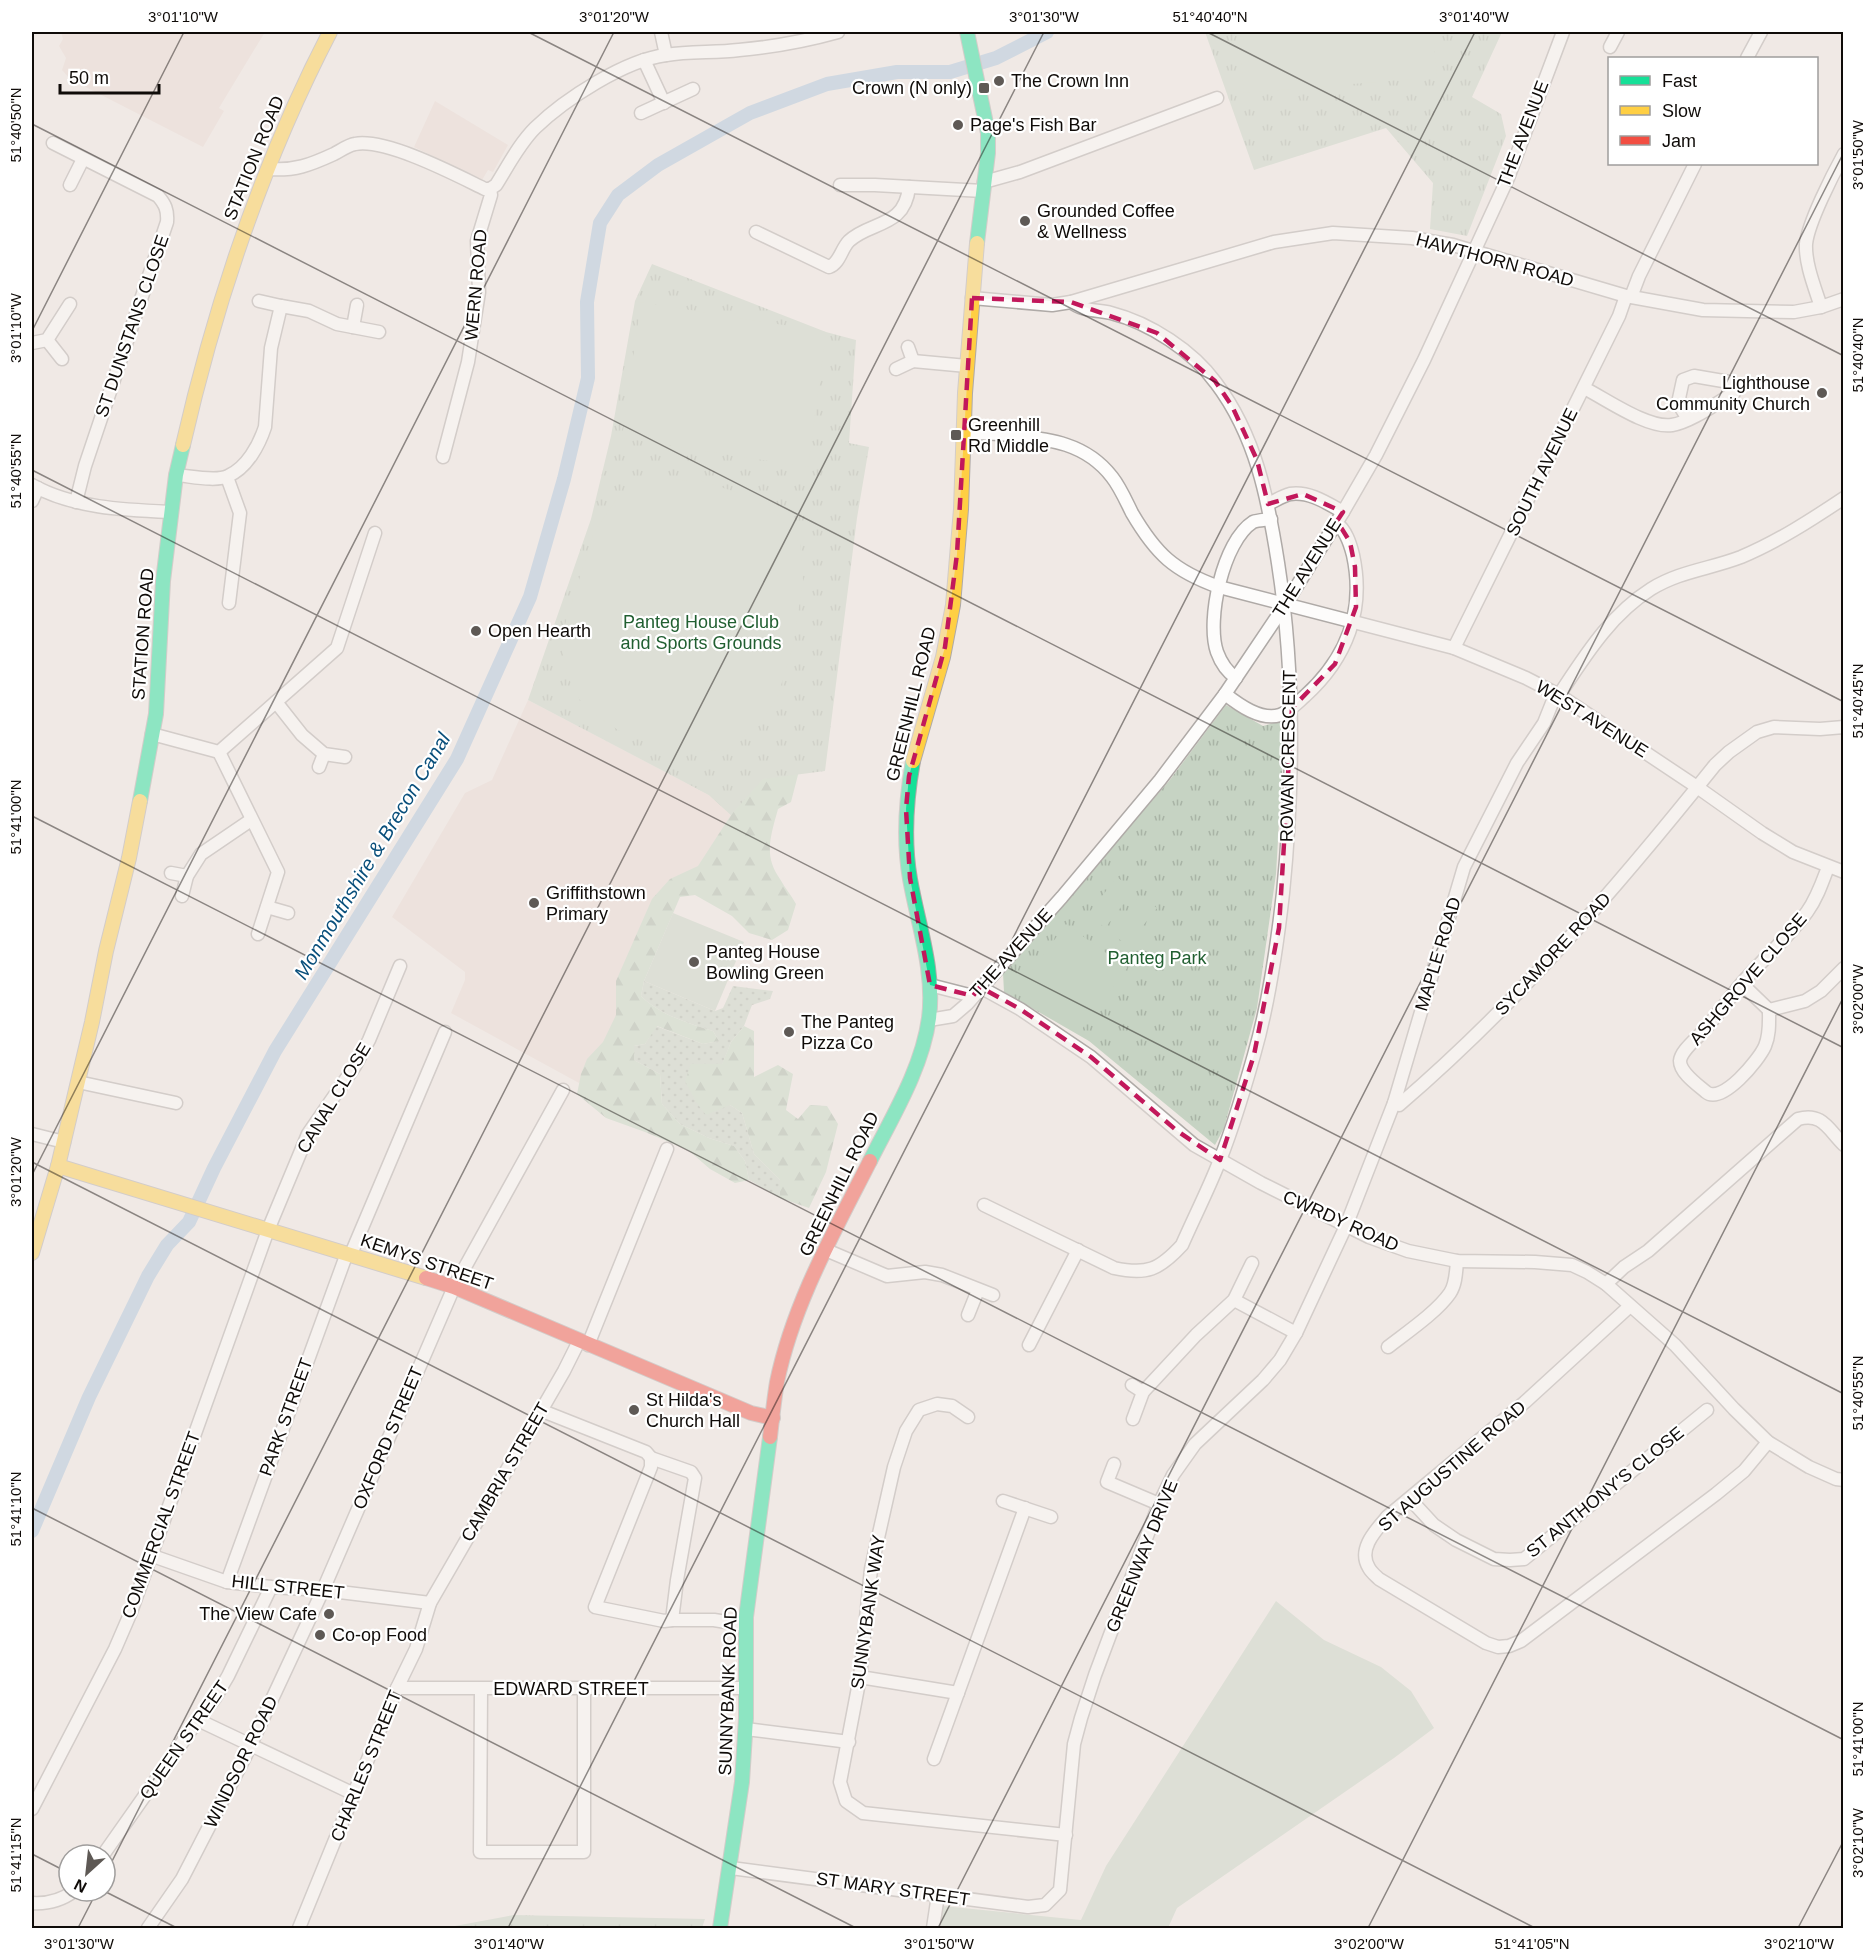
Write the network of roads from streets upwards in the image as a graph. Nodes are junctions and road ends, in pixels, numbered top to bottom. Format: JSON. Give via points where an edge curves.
{"nodes":[{"id":1,"x":330,"y":32,"type":"edge"},
{"id":2,"x":661,"y":32,"type":"edge"},
{"id":3,"x":838,"y":32,"type":"edge"},
{"id":4,"x":967,"y":32,"type":"edge"},
{"id":5,"x":1563,"y":32,"type":"edge"},
{"id":6,"x":1618,"y":32,"type":"edge"},
{"id":7,"x":1761,"y":32,"type":"edge"},
{"id":8,"x":1610,"y":47,"type":"dead end"},
{"id":9,"x":666,"y":54,"type":"junction"},
{"id":10,"x":1748,"y":57,"type":"edge"},
{"id":11,"x":644,"y":60,"type":"junction"},
{"id":12,"x":693,"y":89,"type":"dead end"},
{"id":13,"x":1217,"y":98,"type":"dead end"},
{"id":14,"x":664,"y":103,"type":"junction"},
{"id":15,"x":642,"y":113,"type":"dead end"},
{"id":16,"x":53,"y":143,"type":"dead end"},
{"id":17,"x":1844,"y":154,"type":"edge"},
{"id":18,"x":83,"y":159,"type":"junction"},
{"id":19,"x":1695,"y":165,"type":"edge"},
{"id":20,"x":268,"y":169,"type":"junction"},
{"id":21,"x":70,"y":184,"type":"dead end"},
{"id":22,"x":840,"y":185,"type":"dead end"},
{"id":23,"x":909,"y":187,"type":"junction"},
{"id":24,"x":984,"y":187,"type":"junction"},
{"id":25,"x":490,"y":189,"type":"junction"},
{"id":26,"x":756,"y":232,"type":"dead end"},
{"id":27,"x":1473,"y":252,"type":"junction"},
{"id":28,"x":1629,"y":296,"type":"junction"},
{"id":29,"x":972,"y":298,"type":"junction"},
{"id":30,"x":1844,"y":299,"type":"edge"},
{"id":31,"x":259,"y":301,"type":"dead end"},
{"id":32,"x":1071,"y":302,"type":"junction"},
{"id":33,"x":70,"y":304,"type":"dead end"},
{"id":34,"x":357,"y":305,"type":"dead end"},
{"id":35,"x":280,"y":306,"type":"junction"},
{"id":36,"x":1821,"y":307,"type":"junction"},
{"id":37,"x":353,"y":327,"type":"junction"},
{"id":38,"x":379,"y":332,"type":"dead end"},
{"id":39,"x":47,"y":340,"type":"junction"},
{"id":40,"x":32,"y":343,"type":"edge"},
{"id":41,"x":908,"y":347,"type":"dead end"},
{"id":42,"x":62,"y":359,"type":"dead end"},
{"id":43,"x":913,"y":361,"type":"junction"},
{"id":44,"x":967,"y":366,"type":"junction"},
{"id":45,"x":896,"y":369,"type":"dead end"},
{"id":46,"x":1584,"y":388,"type":"junction"},
{"id":47,"x":1688,"y":419,"type":"junction"},
{"id":48,"x":964,"y":434,"type":"junction"},
{"id":49,"x":443,"y":457,"type":"dead end"},
{"id":50,"x":176,"y":475,"type":"junction"},
{"id":51,"x":227,"y":477,"type":"junction"},
{"id":52,"x":35,"y":487,"type":"edge"},
{"id":53,"x":1844,"y":498,"type":"edge"},
{"id":54,"x":32,"y":501,"type":"edge"},
{"id":55,"x":76,"y":502,"type":"junction"},
{"id":56,"x":1268,"y":504,"type":"junction"},
{"id":57,"x":171,"y":512,"type":"junction"},
{"id":58,"x":1343,"y":512,"type":"junction"},
{"id":59,"x":1272,"y":519,"type":"junction"},
{"id":60,"x":1336,"y":523,"type":"junction"},
{"id":61,"x":375,"y":533,"type":"dead end"},
{"id":62,"x":1219,"y":587,"type":"junction"},
{"id":63,"x":229,"y":603,"type":"dead end"},
{"id":64,"x":1285,"y":605,"type":"junction"},
{"id":65,"x":1353,"y":621,"type":"junction"},
{"id":66,"x":1454,"y":648,"type":"junction"},
{"id":67,"x":1236,"y":678,"type":"junction"},
{"id":68,"x":1225,"y":694,"type":"junction"},
{"id":69,"x":1557,"y":694,"type":"junction"},
{"id":70,"x":276,"y":702,"type":"junction"},
{"id":71,"x":1292,"y":708,"type":"junction"},
{"id":72,"x":1844,"y":727,"type":"edge"},
{"id":73,"x":152,"y":734,"type":"junction"},
{"id":74,"x":219,"y":752,"type":"junction"},
{"id":75,"x":324,"y":754,"type":"junction"},
{"id":76,"x":345,"y":757,"type":"dead end"},
{"id":77,"x":319,"y":767,"type":"dead end"},
{"id":78,"x":1697,"y":787,"type":"junction"},
{"id":79,"x":251,"y":820,"type":"junction"},
{"id":80,"x":1828,"y":867,"type":"junction"},
{"id":81,"x":1844,"y":872,"type":"edge"},
{"id":82,"x":171,"y":873,"type":"dead end"},
{"id":83,"x":187,"y":876,"type":"junction"},
{"id":84,"x":182,"y":896,"type":"dead end"},
{"id":85,"x":267,"y":907,"type":"junction"},
{"id":86,"x":288,"y":914,"type":"dead end"},
{"id":87,"x":258,"y":934,"type":"dead end"},
{"id":88,"x":400,"y":966,"type":"dead end"},
{"id":89,"x":1844,"y":968,"type":"edge"},
{"id":90,"x":1742,"y":984,"type":"junction"},
{"id":91,"x":930,"y":985,"type":"junction"},
{"id":92,"x":976,"y":992,"type":"junction"},
{"id":93,"x":1769,"y":1010,"type":"junction"},
{"id":94,"x":929,"y":1020,"type":"junction"},
{"id":95,"x":445,"y":1032,"type":"dead end"},
{"id":96,"x":78,"y":1082,"type":"junction"},
{"id":97,"x":563,"y":1090,"type":"dead end"},
{"id":98,"x":176,"y":1103,"type":"dead end"},
{"id":99,"x":1394,"y":1103,"type":"junction"},
{"id":100,"x":32,"y":1134,"type":"edge"},
{"id":101,"x":64,"y":1142,"type":"junction"},
{"id":102,"x":1844,"y":1145,"type":"edge"},
{"id":103,"x":668,"y":1149,"type":"dead end"},
{"id":104,"x":1220,"y":1160,"type":"junction"},
{"id":105,"x":58,"y":1166,"type":"junction"},
{"id":106,"x":984,"y":1205,"type":"dead end"},
{"id":107,"x":1346,"y":1226,"type":"junction"},
{"id":108,"x":268,"y":1230,"type":"junction"},
{"id":109,"x":826,"y":1250,"type":"junction"},
{"id":110,"x":1078,"y":1250,"type":"junction"},
{"id":111,"x":32,"y":1253,"type":"edge"},
{"id":112,"x":349,"y":1254,"type":"junction"},
{"id":113,"x":1457,"y":1261,"type":"junction"},
{"id":114,"x":1252,"y":1263,"type":"dead end"},
{"id":115,"x":1606,"y":1284,"type":"junction"},
{"id":116,"x":454,"y":1287,"type":"junction"},
{"id":117,"x":978,"y":1290,"type":"junction"},
{"id":118,"x":993,"y":1295,"type":"dead end"},
{"id":119,"x":1233,"y":1300,"type":"junction"},
{"id":120,"x":1629,"y":1306,"type":"junction"},
{"id":121,"x":968,"y":1315,"type":"dead end"},
{"id":122,"x":1296,"y":1333,"type":"junction"},
{"id":123,"x":583,"y":1343,"type":"junction"},
{"id":124,"x":1029,"y":1346,"type":"dead end"},
{"id":125,"x":1388,"y":1347,"type":"dead end"},
{"id":126,"x":540,"y":1410,"type":"junction"},
{"id":127,"x":1707,"y":1410,"type":"dead end"},
{"id":128,"x":968,"y":1417,"type":"dead end"},
{"id":129,"x":773,"y":1418,"type":"junction"},
{"id":130,"x":1133,"y":1419,"type":"dead end"},
{"id":131,"x":1768,"y":1442,"type":"junction"},
{"id":132,"x":651,"y":1458,"type":"junction"},
{"id":133,"x":1114,"y":1464,"type":"dead end"},
{"id":134,"x":1844,"y":1480,"type":"edge"},
{"id":135,"x":1410,"y":1499,"type":"junction"},
{"id":136,"x":1003,"y":1501,"type":"dead end"},
{"id":137,"x":1159,"y":1504,"type":"junction"},
{"id":138,"x":1025,"y":1508,"type":"junction"},
{"id":139,"x":1051,"y":1517,"type":"dead end"},
{"id":140,"x":150,"y":1555,"type":"junction"},
{"id":141,"x":227,"y":1582,"type":"junction"},
{"id":142,"x":271,"y":1587,"type":"junction"},
{"id":143,"x":323,"y":1590,"type":"junction"},
{"id":144,"x":430,"y":1603,"type":"junction"},
{"id":145,"x":672,"y":1620,"type":"junction"},
{"id":146,"x":745,"y":1625,"type":"junction"},
{"id":147,"x":860,"y":1677,"type":"junction"},
{"id":148,"x":397,"y":1688,"type":"junction"},
{"id":149,"x":745,"y":1688,"type":"junction"},
{"id":150,"x":481,"y":1689,"type":"junction"},
{"id":151,"x":584,"y":1689,"type":"junction"},
{"id":152,"x":958,"y":1693,"type":"junction"},
{"id":153,"x":198,"y":1720,"type":"junction"},
{"id":154,"x":746,"y":1730,"type":"junction"},
{"id":155,"x":849,"y":1742,"type":"junction"},
{"id":156,"x":250,"y":1745,"type":"junction"},
{"id":157,"x":934,"y":1759,"type":"dead end"},
{"id":158,"x":354,"y":1794,"type":"junction"},
{"id":159,"x":32,"y":1809,"type":"edge"},
{"id":160,"x":1066,"y":1835,"type":"junction"},
{"id":161,"x":111,"y":1843,"type":"edge"},
{"id":162,"x":731,"y":1868,"type":"junction"},
{"id":163,"x":938,"y":1895,"type":"junction"},
{"id":164,"x":1053,"y":1899,"type":"joint"},
{"id":165,"x":57,"y":1900,"type":"edge"},
{"id":166,"x":32,"y":1903,"type":"edge"},
{"id":167,"x":148,"y":1929,"type":"edge"},
{"id":168,"x":299,"y":1929,"type":"edge"},
{"id":169,"x":720,"y":1929,"type":"edge"},
{"id":170,"x":933,"y":1929,"type":"edge"}],
"edges":[{"from":1,"to":20,"type":"street","name":"STATION ROAD"},
{"from":2,"to":9,"type":"street"},
{"from":3,"to":9,"type":"street","name":"WERN ROAD","via":[[761,47]]},
{"from":4,"to":24,"type":"street","name":"GREENHILL ROAD","via":[[988,133]]},
{"from":5,"to":27,"type":"street","name":"THE AVENUE","via":[[1508,178]]},
{"from":6,"to":8,"type":"street"},
{"from":7,"to":10,"type":"street"},
{"from":9,"to":11,"type":"street","name":"WERN ROAD"},
{"from":11,"to":14,"type":"street"},
{"from":11,"to":25,"type":"street","name":"WERN ROAD","via":[[620,69],[536,128]]},
{"from":12,"to":14,"type":"street"},
{"from":13,"to":24,"type":"street"},
{"from":14,"to":15,"type":"street"},
{"from":16,"to":18,"type":"street","name":"ST DUNSTANS CLOSE"},
{"from":17,"to":36,"type":"street","via":[[1806,244]]},
{"from":18,"to":21,"type":"street"},
{"from":18,"to":55,"type":"street","name":"ST DUNSTANS CLOSE","via":[[158,196],[168,212]]},
{"from":19,"to":28,"type":"street","name":"SOUTH AVENUE"},
{"from":20,"to":25,"type":"street","via":[[306,167],[355,144],[380,146]]},
{"from":20,"to":50,"type":"street","name":"STATION ROAD","via":[[226,281]]},
{"from":22,"to":23,"type":"street"},
{"from":23,"to":24,"type":"street"},
{"from":23,"to":26,"type":"street","via":[[903,206],[890,220],[851,239],[830,267]]},
{"from":24,"to":29,"type":"street","name":"GREENHILL ROAD"},
{"from":25,"to":49,"type":"street","name":"WERN ROAD","via":[[477,241],[478,292],[468,362]]},
{"from":27,"to":28,"type":"street","name":"HAWTHORN ROAD"},
{"from":27,"to":32,"type":"street","name":"HAWTHORN ROAD","via":[[1412,238],[1333,233],[1274,242]]},
{"from":27,"to":58,"type":"street","name":"THE AVENUE","via":[[1419,371]]},
{"from":28,"to":36,"type":"street","name":"HAWTHORN ROAD","via":[[1703,310],[1794,312]]},
{"from":28,"to":46,"type":"street","name":"SOUTH AVENUE"},
{"from":29,"to":32,"type":"street","name":"HAWTHORN ROAD","via":[[1052,305]]},
{"from":29,"to":44,"type":"street","name":"GREENHILL ROAD"},
{"from":30,"to":36,"type":"street","name":"HAWTHORN ROAD"},
{"from":31,"to":35,"type":"street"},
{"from":32,"to":56,"type":"street","name":"ROWAN CRESCENT","via":[[1157,333],[1174,343],[1215,381],[1244,428]]},
{"from":33,"to":39,"type":"street"},
{"from":34,"to":37,"type":"street"},
{"from":35,"to":37,"type":"street","via":[[309,311]]},
{"from":35,"to":51,"type":"street","via":[[271,348],[265,427],[251,456]]},
{"from":37,"to":38,"type":"street"},
{"from":39,"to":40,"type":"street"},
{"from":39,"to":42,"type":"street"},
{"from":41,"to":43,"type":"street"},
{"from":43,"to":44,"type":"street"},
{"from":43,"to":45,"type":"street"},
{"from":44,"to":48,"type":"street","name":"GREENHILL ROAD"},
{"from":46,"to":47,"type":"street","via":[[1647,421],[1673,425]]},
{"from":46,"to":66,"type":"street","name":"SOUTH AVENUE"},
{"from":47,"to":47,"type":"street","via":[[1678,403],[1683,380],[1694,376],[1729,382],[1734,393]]},
{"from":48,"to":62,"type":"street","name":"WEST AVENUE","via":[[1059,441],[1095,460],[1112,477],[1158,552],[1173,565]]},
{"from":48,"to":91,"type":"street","name":"GREENHILL ROAD","via":[[953,608],[909,776],[906,809],[910,878]]},
{"from":50,"to":51,"type":"street"},
{"from":50,"to":57,"type":"street","name":"STATION ROAD"},
{"from":51,"to":63,"type":"street","via":[[240,513]]},
{"from":52,"to":54,"type":"street"},
{"from":52,"to":55,"type":"street"},
{"from":53,"to":69,"type":"street","name":"MAPLE ROAD","via":[[1774,541],[1739,557],[1676,575],[1649,590],[1594,641]]},
{"from":55,"to":57,"type":"street","via":[[113,509]]},
{"from":56,"to":58,"type":"street","via":[[1288,494],[1304,494]]},
{"from":56,"to":59,"type":"street","name":"ROWAN CRESCENT"},
{"from":57,"to":73,"type":"street","name":"STATION ROAD"},
{"from":58,"to":60,"type":"street","name":"THE AVENUE"},
{"from":59,"to":62,"type":"street","via":[[1255,521],[1241,534],[1227,557]]},
{"from":59,"to":64,"type":"street","name":"ROWAN CRESCENT"},
{"from":60,"to":64,"type":"street","name":"THE AVENUE"},
{"from":60,"to":65,"type":"street","via":[[1350,542],[1355,567]]},
{"from":61,"to":70,"type":"street","via":[[337,648]]},
{"from":62,"to":64,"type":"street","name":"WEST AVENUE"},
{"from":62,"to":67,"type":"street","via":[[1216,650],[1225,669]]},
{"from":64,"to":65,"type":"street","name":"WEST AVENUE"},
{"from":64,"to":67,"type":"street","name":"THE AVENUE"},
{"from":64,"to":71,"type":"street","name":"ROWAN CRESCENT"},
{"from":65,"to":66,"type":"street","name":"WEST AVENUE"},
{"from":65,"to":71,"type":"street","via":[[1335,664]]},
{"from":66,"to":69,"type":"street","name":"WEST AVENUE"},
{"from":67,"to":68,"type":"street","name":"THE AVENUE"},
{"from":68,"to":71,"type":"street","via":[[1257,714],[1280,715]]},
{"from":68,"to":92,"type":"street","name":"THE AVENUE","via":[[1062,897]]},
{"from":69,"to":78,"type":"street","name":"WEST AVENUE"},
{"from":69,"to":99,"type":"street","name":"MAPLE ROAD","via":[[1464,867]]},
{"from":70,"to":74,"type":"street"},
{"from":70,"to":75,"type":"street","via":[[302,735]]},
{"from":71,"to":104,"type":"street","name":"ROWAN CRESCENT","via":[[1279,928],[1254,1055]]},
{"from":72,"to":78,"type":"street","name":"SYCAMORE ROAD","via":[[1774,727],[1757,732],[1714,765]]},
{"from":73,"to":74,"type":"street"},
{"from":73,"to":96,"type":"street","name":"STATION ROAD","via":[[129,858]]},
{"from":74,"to":79,"type":"street"},
{"from":75,"to":76,"type":"street"},
{"from":75,"to":77,"type":"street"},
{"from":78,"to":80,"type":"street","name":"WEST AVENUE","via":[[1793,852]]},
{"from":78,"to":99,"type":"street","name":"SYCAMORE ROAD","via":[[1521,991],[1428,1080],[1399,1105]]},
{"from":79,"to":83,"type":"street","via":[[201,854]]},
{"from":79,"to":85,"type":"street","via":[[278,872]]},
{"from":80,"to":81,"type":"street","name":"WEST AVENUE"},
{"from":80,"to":90,"type":"street","name":"ASHGROVE CLOSE","via":[[1806,914]]},
{"from":82,"to":83,"type":"street"},
{"from":83,"to":84,"type":"street"},
{"from":85,"to":86,"type":"street"},
{"from":85,"to":87,"type":"street"},
{"from":88,"to":108,"type":"street","name":"CANAL CLOSE","via":[[369,1040],[308,1134]]},
{"from":89,"to":93,"type":"street","name":"ASHGROVE CLOSE","via":[[1821,991],[1804,1001]]},
{"from":90,"to":93,"type":"street"},
{"from":90,"to":93,"type":"street","name":"ASHGROVE CLOSE","via":[[1680,1060],[1682,1069],[1708,1094],[1724,1093],[1761,1054]]},
{"from":91,"to":92,"type":"street","name":"CWRDY ROAD"},
{"from":91,"to":94,"type":"street","name":"GREENHILL ROAD"},
{"from":92,"to":94,"type":"street","name":"THE AVENUE","via":[[953,1016]]},
{"from":92,"to":104,"type":"street","name":"CWRDY ROAD","via":[[1020,1009],[1091,1057],[1194,1145]]},
{"from":94,"to":109,"type":"street","name":"GREENHILL ROAD","via":[[906,1087]]},
{"from":95,"to":112,"type":"street","name":"PARK STREET"},
{"from":96,"to":98,"type":"street"},
{"from":96,"to":101,"type":"street","name":"STATION ROAD"},
{"from":97,"to":116,"type":"street","name":"OXFORD STREET"},
{"from":99,"to":107,"type":"street","name":"MAPLE ROAD"},
{"from":100,"to":101,"type":"street"},
{"from":101,"to":105,"type":"street","name":"STATION ROAD"},
{"from":102,"to":115,"type":"street","via":[[1813,1116],[1798,1119]]},
{"from":103,"to":123,"type":"street","name":"CAMBRIA STREET"},
{"from":104,"to":107,"type":"street","name":"CWRDY ROAD"},
{"from":104,"to":110,"type":"street","name":"ROWAN CRESCENT","via":[[1182,1245],[1162,1263],[1147,1271],[1133,1272],[1114,1268]]},
{"from":105,"to":108,"type":"street","name":"KEMYS STREET"},
{"from":105,"to":111,"type":"street","name":"STATION ROAD"},
{"from":106,"to":110,"type":"street","name":"ROWAN CRESCENT"},
{"from":107,"to":113,"type":"street","name":"CWRDY ROAD","via":[[1408,1251]]},
{"from":107,"to":122,"type":"street","name":"GREENWAY DRIVE"},
{"from":108,"to":112,"type":"street","name":"KEMYS STREET"},
{"from":108,"to":140,"type":"street","name":"COMMERCIAL STREET"},
{"from":109,"to":117,"type":"street","via":[[887,1276],[925,1272]]},
{"from":109,"to":129,"type":"street","name":"GREENHILL ROAD","via":[[783,1354]]},
{"from":110,"to":124,"type":"street"},
{"from":112,"to":116,"type":"street","name":"KEMYS STREET"},
{"from":112,"to":141,"type":"street","name":"PARK STREET","via":[[327,1302]]},
{"from":113,"to":115,"type":"street","name":"CWRDY ROAD","via":[[1572,1265]]},
{"from":113,"to":125,"type":"street","via":[[1451,1292]]},
{"from":114,"to":119,"type":"street"},
{"from":115,"to":120,"type":"street","name":"CWRDY ROAD"},
{"from":116,"to":123,"type":"street","name":"KEMYS STREET"},
{"from":116,"to":143,"type":"street","name":"OXFORD STREET"},
{"from":117,"to":118,"type":"street"},
{"from":117,"to":121,"type":"street"},
{"from":119,"to":122,"type":"street"},
{"from":119,"to":130,"type":"street","via":[[1137,1389]]},
{"from":120,"to":131,"type":"street","name":"CWRDY ROAD","via":[[1675,1345]]},
{"from":120,"to":135,"type":"street","name":"ST AUGUSTINE ROAD","via":[[1534,1395]]},
{"from":122,"to":137,"type":"street","name":"GREENWAY DRIVE","via":[[1263,1380],[1195,1444]]},
{"from":123,"to":126,"type":"street","name":"CAMBRIA STREET"},
{"from":123,"to":129,"type":"street","name":"KEMYS STREET","via":[[751,1413]]},
{"from":126,"to":132,"type":"street","via":[[645,1452]]},
{"from":126,"to":144,"type":"street","name":"CAMBRIA STREET"},
{"from":127,"to":135,"type":"street","name":"ST ANTHONY'S CLOSE","via":[[1524,1559],[1494,1559],[1456,1540],[1434,1525]]},
{"from":128,"to":147,"type":"street","name":"SUNNYBANK WAY","via":[[952,1406],[927,1406],[918,1410],[906,1431],[870,1569]]},
{"from":129,"to":146,"type":"street","name":"SUNNYBANK ROAD"},
{"from":131,"to":134,"type":"street","name":"CWRDY ROAD","via":[[1809,1467]]},
{"from":131,"to":135,"type":"street","name":"ST AUGUSTINE ROAD","via":[[1744,1471],[1701,1506],[1509,1646],[1498,1647],[1478,1639],[1379,1579],[1368,1568],[1365,1555],[1374,1533]]},
{"from":132,"to":145,"type":"street","via":[[691,1472],[695,1478]]},
{"from":132,"to":145,"type":"street","via":[[651,1467],[595,1607]]},
{"from":133,"to":137,"type":"street","via":[[1107,1482]]},
{"from":136,"to":138,"type":"street"},
{"from":137,"to":160,"type":"street","name":"GREENWAY DRIVE","via":[[1081,1718],[1074,1744]]},
{"from":138,"to":139,"type":"street"},
{"from":138,"to":152,"type":"street"},
{"from":140,"to":141,"type":"street","name":"HILL STREET"},
{"from":140,"to":159,"type":"street","name":"COMMERCIAL STREET","via":[[116,1649]]},
{"from":141,"to":142,"type":"street","name":"HILL STREET"},
{"from":142,"to":143,"type":"street","name":"HILL STREET"},
{"from":142,"to":153,"type":"street","name":"QUEEN STREET","via":[[228,1676]]},
{"from":143,"to":144,"type":"street","name":"HILL STREET"},
{"from":143,"to":156,"type":"street","name":"WINDSOR ROAD"},
{"from":144,"to":148,"type":"street","name":"CHARLES STREET","via":[[416,1649]]},
{"from":145,"to":146,"type":"street"},
{"from":146,"to":149,"type":"street","name":"SUNNYBANK ROAD"},
{"from":147,"to":152,"type":"street"},
{"from":147,"to":155,"type":"street","name":"SUNNYBANK WAY"},
{"from":148,"to":150,"type":"street","name":"EDWARD STREET"},
{"from":148,"to":158,"type":"street","name":"CHARLES STREET"},
{"from":149,"to":151,"type":"street","name":"EDWARD STREET"},
{"from":149,"to":154,"type":"street","name":"SUNNYBANK ROAD"},
{"from":150,"to":151,"type":"street","name":"EDWARD STREET"},
{"from":150,"to":151,"type":"street","via":[[480,1852],[584,1852]]},
{"from":152,"to":157,"type":"street"},
{"from":153,"to":156,"type":"street"},
{"from":153,"to":161,"type":"street","name":"QUEEN STREET"},
{"from":154,"to":155,"type":"street"},
{"from":154,"to":162,"type":"street","name":"SUNNYBANK ROAD","via":[[742,1800]]},
{"from":155,"to":160,"type":"street","name":"SUNNYBANK WAY","via":[[840,1782],[846,1801],[863,1813]]},
{"from":156,"to":158,"type":"street"},
{"from":156,"to":167,"type":"street","name":"WINDSOR ROAD","via":[[182,1880]]},
{"from":158,"to":168,"type":"street","name":"CHARLES STREET"},
{"from":160,"to":164,"type":"street","name":"GREENWAY DRIVE","via":[[1060,1890]]},
{"from":162,"to":163,"type":"street","name":"ST MARY STREET"},
{"from":162,"to":169,"type":"street","name":"SUNNYBANK ROAD"},
{"from":163,"to":164,"type":"street","name":"ST MARY STREET","via":[[1028,1907],[1045,1905]]},
{"from":163,"to":170,"type":"street"},
{"from":165,"to":166,"type":"street"}]}
